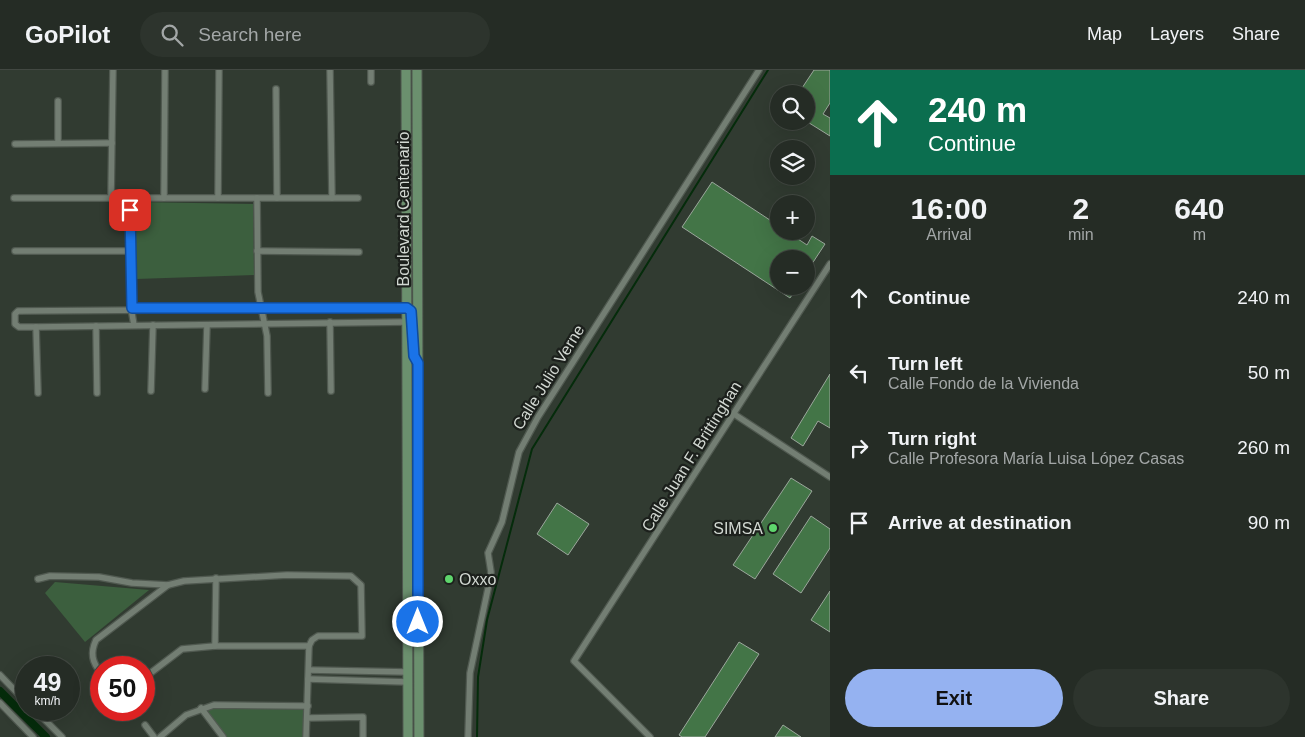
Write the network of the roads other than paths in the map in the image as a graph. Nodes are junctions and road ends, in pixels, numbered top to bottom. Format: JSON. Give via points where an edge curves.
{"nodes":[{"id":1,"x":113,"y":70,"type":"edge"},
{"id":2,"x":165,"y":70,"type":"edge"},
{"id":3,"x":219,"y":70,"type":"edge"},
{"id":4,"x":330,"y":70,"type":"edge"},
{"id":5,"x":371,"y":70,"type":"edge"},
{"id":6,"x":406,"y":70,"type":"edge"},
{"id":7,"x":417,"y":70,"type":"edge"},
{"id":8,"x":758,"y":70,"type":"edge"},
{"id":9,"x":371,"y":82,"type":"dead end"},
{"id":10,"x":276,"y":89,"type":"dead end"},
{"id":11,"x":58,"y":101,"type":"dead end"},
{"id":12,"x":406,"y":103,"type":"junction"},
{"id":13,"x":417,"y":103,"type":"junction"},
{"id":14,"x":58,"y":143,"type":"junction"},
{"id":15,"x":112,"y":143,"type":"junction"},
{"id":16,"x":15,"y":144,"type":"dead end"},
{"id":17,"x":14,"y":198,"type":"dead end"},
{"id":18,"x":111,"y":198,"type":"junction"},
{"id":19,"x":130,"y":198,"type":"junction"},
{"id":20,"x":164,"y":198,"type":"junction"},
{"id":21,"x":218,"y":198,"type":"junction"},
{"id":22,"x":257,"y":198,"type":"junction"},
{"id":23,"x":277,"y":198,"type":"junction"},
{"id":24,"x":332,"y":198,"type":"junction"},
{"id":25,"x":358,"y":198,"type":"dead end"},
{"id":26,"x":15,"y":251,"type":"dead end"},
{"id":27,"x":130,"y":251,"type":"junction"},
{"id":28,"x":257,"y":251,"type":"junction"},
{"id":29,"x":359,"y":252,"type":"dead end"},
{"id":30,"x":830,"y":264,"type":"edge"},
{"id":31,"x":132,"y":308,"type":"junction"},
{"id":32,"x":261,"y":308,"type":"junction"},
{"id":33,"x":407,"y":308,"type":"junction"},
{"id":34,"x":330,"y":322,"type":"junction"},
{"id":35,"x":407,"y":322,"type":"junction"},
{"id":36,"x":264,"y":324,"type":"junction"},
{"id":37,"x":153,"y":325,"type":"junction"},
{"id":38,"x":207,"y":325,"type":"junction"},
{"id":39,"x":96,"y":326,"type":"junction"},
{"id":40,"x":134,"y":326,"type":"junction"},
{"id":41,"x":36,"y":327,"type":"junction"},
{"id":42,"x":418,"y":363,"type":"junction"},
{"id":43,"x":205,"y":389,"type":"dead end"},
{"id":44,"x":331,"y":391,"type":"dead end"},
{"id":45,"x":151,"y":392,"type":"dead end"},
{"id":46,"x":38,"y":393,"type":"dead end"},
{"id":47,"x":97,"y":393,"type":"dead end"},
{"id":48,"x":268,"y":394,"type":"dead end"},
{"id":49,"x":407,"y":398,"type":"junction"},
{"id":50,"x":418,"y":398,"type":"junction"},
{"id":51,"x":734,"y":414,"type":"junction"},
{"id":52,"x":830,"y":476,"type":"edge"},
{"id":53,"x":216,"y":578,"type":"junction"},
{"id":54,"x":38,"y":579,"type":"dead end"},
{"id":55,"x":168,"y":585,"type":"junction"},
{"id":56,"x":215,"y":646,"type":"junction"},
{"id":57,"x":310,"y":646,"type":"junction"},
{"id":58,"x":92,"y":656,"type":"edge"},
{"id":59,"x":155,"y":670,"type":"edge"},
{"id":60,"x":309,"y":670,"type":"junction"},
{"id":61,"x":408,"y":672,"type":"junction"},
{"id":62,"x":0,"y":675,"type":"edge"},
{"id":63,"x":308,"y":679,"type":"junction"},
{"id":64,"x":408,"y":682,"type":"junction"},
{"id":65,"x":15,"y":691,"type":"edge"},
{"id":66,"x":0,"y":703,"type":"edge"},
{"id":67,"x":308,"y":706,"type":"junction"},
{"id":68,"x":201,"y":708,"type":"junction"},
{"id":69,"x":307,"y":718,"type":"junction"},
{"id":70,"x":46,"y":721,"type":"edge"},
{"id":71,"x":145,"y":725,"type":"dead end"},
{"id":72,"x":33,"y":737,"type":"edge"},
{"id":73,"x":62,"y":737,"type":"edge"},
{"id":74,"x":154,"y":737,"type":"edge"},
{"id":75,"x":160,"y":737,"type":"edge"},
{"id":76,"x":224,"y":737,"type":"edge"},
{"id":77,"x":306,"y":737,"type":"edge"},
{"id":78,"x":363,"y":737,"type":"edge"},
{"id":79,"x":408,"y":737,"type":"edge"},
{"id":80,"x":419,"y":737,"type":"edge"},
{"id":81,"x":468,"y":737,"type":"edge"},
{"id":82,"x":650,"y":737,"type":"edge"}],
"edges":[{"from":1,"to":15,"type":"street"},
{"from":2,"to":20,"type":"street"},
{"from":3,"to":21,"type":"street"},
{"from":4,"to":24,"type":"street"},
{"from":5,"to":9,"type":"street"},
{"from":6,"to":12,"type":"main road","name":"Boulevard Centenario"},
{"from":7,"to":13,"type":"main road","name":"Boulevard Centenario"},
{"from":8,"to":81,"type":"street","name":"Calle Julio Verne","via":[[519,452],[502,522],[488,553],[491,572],[470,673]]},
{"from":10,"to":23,"type":"street"},
{"from":11,"to":14,"type":"street"},
{"from":12,"to":13,"type":"main road"},
{"from":12,"to":33,"type":"main road","name":"Boulevard Centenario"},
{"from":13,"to":42,"type":"main road","name":"Boulevard Centenario"},
{"from":14,"to":15,"type":"street"},
{"from":14,"to":16,"type":"street"},
{"from":15,"to":18,"type":"street"},
{"from":17,"to":18,"type":"street"},
{"from":18,"to":19,"type":"street"},
{"from":19,"to":20,"type":"street"},
{"from":19,"to":27,"type":"street"},
{"from":20,"to":21,"type":"street"},
{"from":21,"to":22,"type":"street"},
{"from":22,"to":23,"type":"street"},
{"from":22,"to":28,"type":"street"},
{"from":23,"to":24,"type":"street"},
{"from":24,"to":25,"type":"street"},
{"from":26,"to":27,"type":"street"},
{"from":27,"to":31,"type":"street"},
{"from":28,"to":29,"type":"street"},
{"from":28,"to":32,"type":"street"},
{"from":30,"to":51,"type":"street","name":"Calle Juan F. Brittinghan"},
{"from":31,"to":32,"type":"street"},
{"from":31,"to":40,"type":"street"},
{"from":31,"to":41,"type":"street","via":[[16,312],[17,326]]},
{"from":32,"to":33,"type":"street"},
{"from":32,"to":36,"type":"street"},
{"from":33,"to":35,"type":"main road","name":"Boulevard Centenario"},
{"from":33,"to":42,"type":"main road","via":[[413,315],[414,356]]},
{"from":34,"to":35,"type":"street"},
{"from":34,"to":36,"type":"street"},
{"from":34,"to":44,"type":"street"},
{"from":35,"to":49,"type":"main road","name":"Boulevard Centenario"},
{"from":36,"to":38,"type":"street"},
{"from":36,"to":48,"type":"street"},
{"from":37,"to":38,"type":"street"},
{"from":37,"to":40,"type":"street"},
{"from":37,"to":45,"type":"street"},
{"from":38,"to":43,"type":"street"},
{"from":39,"to":40,"type":"street"},
{"from":39,"to":41,"type":"street"},
{"from":39,"to":47,"type":"street"},
{"from":41,"to":46,"type":"street"},
{"from":42,"to":50,"type":"main road","name":"Boulevard Centenario"},
{"from":49,"to":50,"type":"main road"},
{"from":49,"to":61,"type":"main road","name":"Boulevard Centenario"},
{"from":50,"to":80,"type":"main road","name":"Boulevard Centenario"},
{"from":51,"to":52,"type":"street"},
{"from":51,"to":82,"type":"street","name":"Calle Juan F. Brittinghan","via":[[574,661]]},
{"from":53,"to":55,"type":"street","via":[[184,580]]},
{"from":53,"to":56,"type":"street"},
{"from":53,"to":57,"type":"street","via":[[287,575],[351,576],[357,579],[363,592],[362,636],[318,636]]},
{"from":54,"to":55,"type":"street","via":[[50,576],[99,577]]},
{"from":55,"to":58,"type":"street","via":[[96,640]]},
{"from":56,"to":57,"type":"street"},
{"from":56,"to":59,"type":"street","via":[[182,649]]},
{"from":57,"to":60,"type":"street"},
{"from":60,"to":61,"type":"street"},
{"from":60,"to":63,"type":"street"},
{"from":61,"to":64,"type":"main road","name":"Boulevard Centenario"},
{"from":61,"to":80,"type":"main road","via":[[413,679]]},
{"from":62,"to":65,"type":"street"},
{"from":63,"to":64,"type":"street"},
{"from":63,"to":67,"type":"street"},
{"from":64,"to":79,"type":"main road","name":"Boulevard Centenario"},
{"from":66,"to":72,"type":"street"},
{"from":67,"to":68,"type":"street","via":[[214,705]]},
{"from":67,"to":69,"type":"street"},
{"from":68,"to":75,"type":"street","via":[[186,715]]},
{"from":68,"to":76,"type":"street"},
{"from":69,"to":77,"type":"street"},
{"from":69,"to":78,"type":"street","via":[[363,717]]},
{"from":70,"to":73,"type":"street"},
{"from":71,"to":74,"type":"street"}]}
